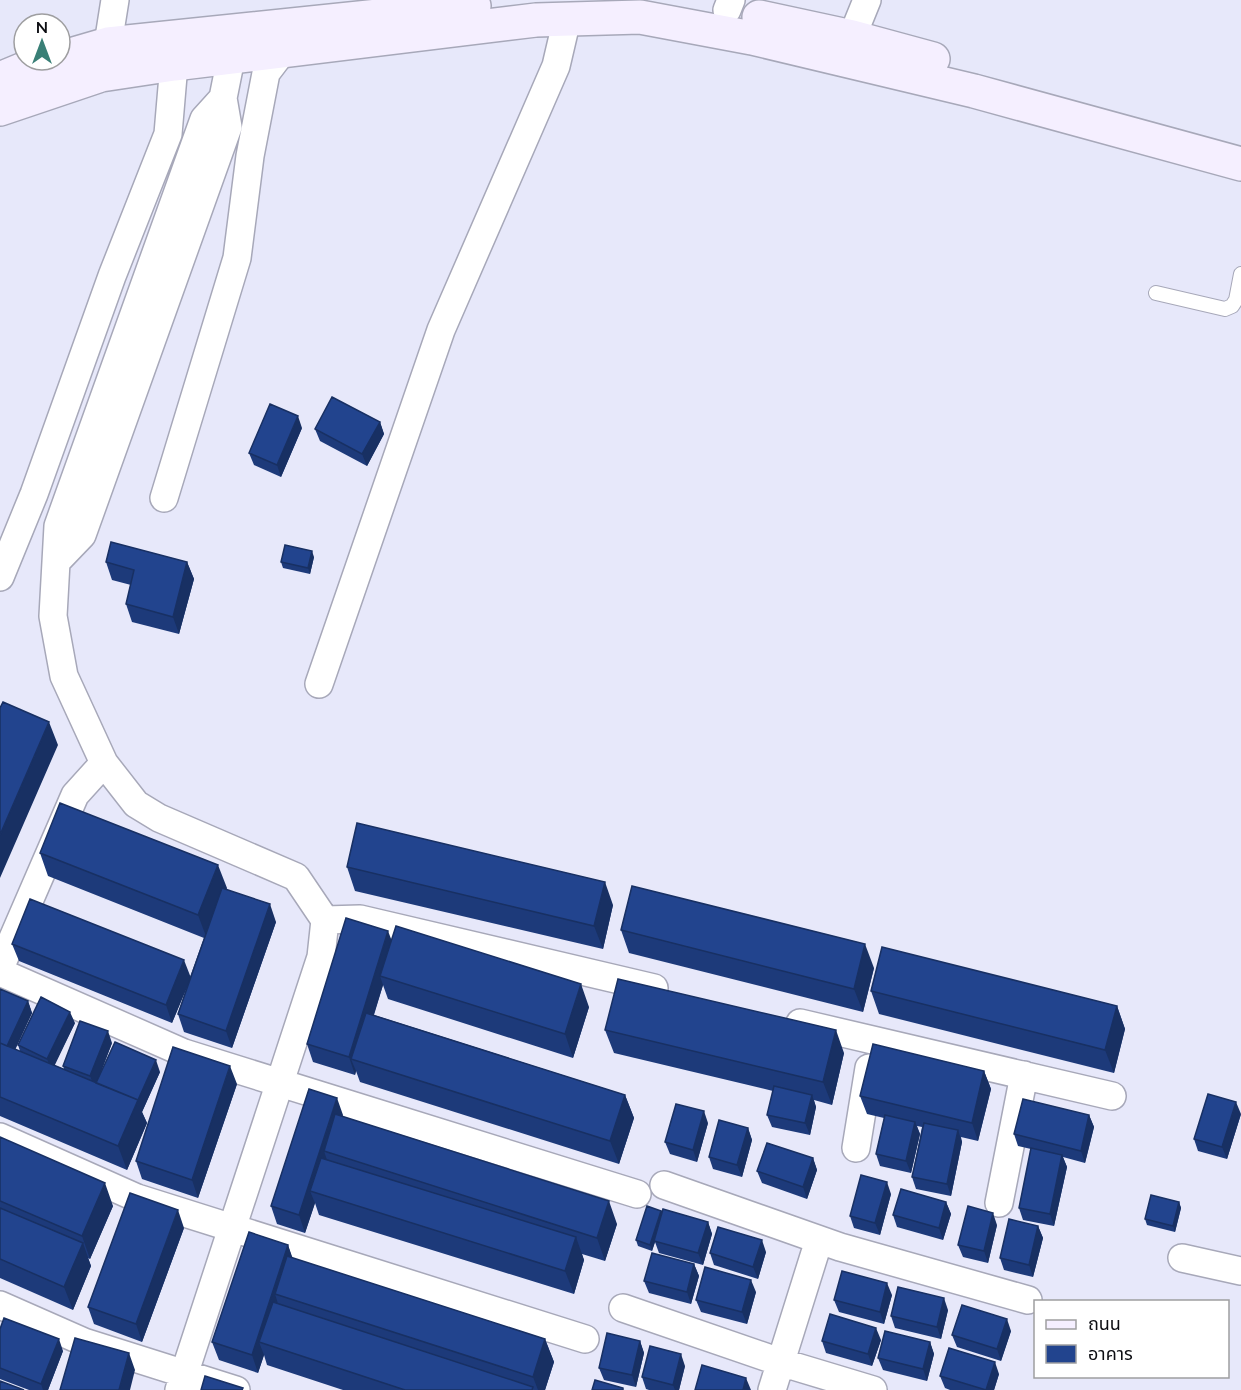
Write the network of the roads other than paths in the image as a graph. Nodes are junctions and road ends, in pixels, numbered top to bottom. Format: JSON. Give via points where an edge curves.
{"nodes":[{"id":1,"x":115,"y":0,"type":"edge"},
{"id":2,"x":527,"y":0,"type":"edge"},
{"id":3,"x":660,"y":0,"type":"edge"},
{"id":4,"x":867,"y":0,"type":"edge"},
{"id":5,"x":729,"y":5,"type":"edge"},
{"id":6,"x":567,"y":19,"type":"junction"},
{"id":7,"x":852,"y":37,"type":"junction"},
{"id":8,"x":108,"y":44,"type":"junction"},
{"id":9,"x":234,"y":44,"type":"junction"},
{"id":10,"x":282,"y":52,"type":"junction"},
{"id":11,"x":72,"y":54,"type":"edge"},
{"id":12,"x":174,"y":64,"type":"junction"},
{"id":13,"x":17,"y":72,"type":"edge"},
{"id":14,"x":0,"y":79,"type":"edge"},
{"id":15,"x":0,"y":109,"type":"edge"},
{"id":16,"x":1241,"y":142,"type":"edge"},
{"id":17,"x":1241,"y":164,"type":"edge"},
{"id":18,"x":1241,"y":274,"type":"edge"},
{"id":19,"x":1156,"y":293,"type":"dead end"},
{"id":20,"x":164,"y":498,"type":"dead end"},
{"id":21,"x":0,"y":577,"type":"edge"},
{"id":22,"x":319,"y":684,"type":"dead end"},
{"id":23,"x":104,"y":764,"type":"junction"},
{"id":24,"x":325,"y":920,"type":"junction"},
{"id":25,"x":0,"y":970,"type":"edge"},
{"id":26,"x":675,"y":993,"type":"edge"},
{"id":27,"x":780,"y":1018,"type":"edge"},
{"id":28,"x":873,"y":1040,"type":"junction"},
{"id":29,"x":1024,"y":1075,"type":"junction"},
{"id":30,"x":280,"y":1083,"type":"junction"},
{"id":31,"x":1112,"y":1096,"type":"dead end"},
{"id":32,"x":0,"y":1137,"type":"edge"},
{"id":33,"x":856,"y":1148,"type":"dead end"},
{"id":34,"x":664,"y":1185,"type":"dead end"},
{"id":35,"x":637,"y":1194,"type":"dead end"},
{"id":36,"x":999,"y":1203,"type":"dead end"},
{"id":37,"x":232,"y":1228,"type":"junction"},
{"id":38,"x":819,"y":1240,"type":"junction"},
{"id":39,"x":1182,"y":1258,"type":"dead end"},
{"id":40,"x":1241,"y":1271,"type":"edge"},
{"id":41,"x":1028,"y":1300,"type":"dead end"},
{"id":42,"x":622,"y":1308,"type":"dead end"},
{"id":43,"x":2,"y":1314,"type":"edge"},
{"id":44,"x":585,"y":1339,"type":"dead end"},
{"id":45,"x":780,"y":1362,"type":"junction"},
{"id":46,"x":181,"y":1382,"type":"edge"},
{"id":47,"x":236,"y":1390,"type":"edge"},
{"id":48,"x":772,"y":1390,"type":"edge"},
{"id":49,"x":873,"y":1390,"type":"edge"}],
"edges":[{"from":1,"to":8,"type":"street"},
{"from":2,"to":9,"type":"street"},
{"from":3,"to":5,"type":"street"},
{"from":4,"to":7,"type":"street"},
{"from":5,"to":7,"type":"street"},
{"from":6,"to":10,"type":"street"},
{"from":6,"to":17,"type":"street","via":[[640,17],[752,38],[974,91]]},
{"from":6,"to":22,"type":"street","via":[[556,66],[441,330]]},
{"from":7,"to":16,"type":"street"},
{"from":8,"to":9,"type":"street"},
{"from":8,"to":11,"type":"street"},
{"from":9,"to":10,"type":"street"},
{"from":9,"to":12,"type":"street"},
{"from":9,"to":23,"type":"street","via":[[223,98],[204,119],[58,526],[53,616],[64,676]]},
{"from":10,"to":20,"type":"street","via":[[266,73],[237,258]]},
{"from":12,"to":15,"type":"street","via":[[100,75]]},
{"from":12,"to":21,"type":"street","via":[[168,135]]},
{"from":13,"to":14,"type":"street"},
{"from":18,"to":19,"type":"lane","via":[[1236,300],[1225,309]]},
{"from":23,"to":24,"type":"street","via":[[136,804],[159,818],[296,877]]},
{"from":23,"to":25,"type":"street","via":[[75,795]]},
{"from":24,"to":26,"type":"street","via":[[360,919]]},
{"from":24,"to":30,"type":"street","via":[[321,957]]},
{"from":25,"to":30,"type":"street","via":[[184,1053]]},
{"from":27,"to":28,"type":"street"},
{"from":28,"to":29,"type":"street"},
{"from":28,"to":33,"type":"street"},
{"from":29,"to":31,"type":"street"},
{"from":29,"to":36,"type":"street"},
{"from":30,"to":35,"type":"street"},
{"from":30,"to":37,"type":"street"},
{"from":32,"to":37,"type":"street","via":[[137,1198]]},
{"from":34,"to":38,"type":"street"},
{"from":37,"to":44,"type":"street"},
{"from":37,"to":46,"type":"street"},
{"from":38,"to":41,"type":"street"},
{"from":38,"to":45,"type":"street"},
{"from":39,"to":40,"type":"street"},
{"from":42,"to":45,"type":"street"},
{"from":43,"to":46,"type":"street"},
{"from":45,"to":48,"type":"street"},
{"from":45,"to":49,"type":"street"},
{"from":46,"to":47,"type":"street"}]}
